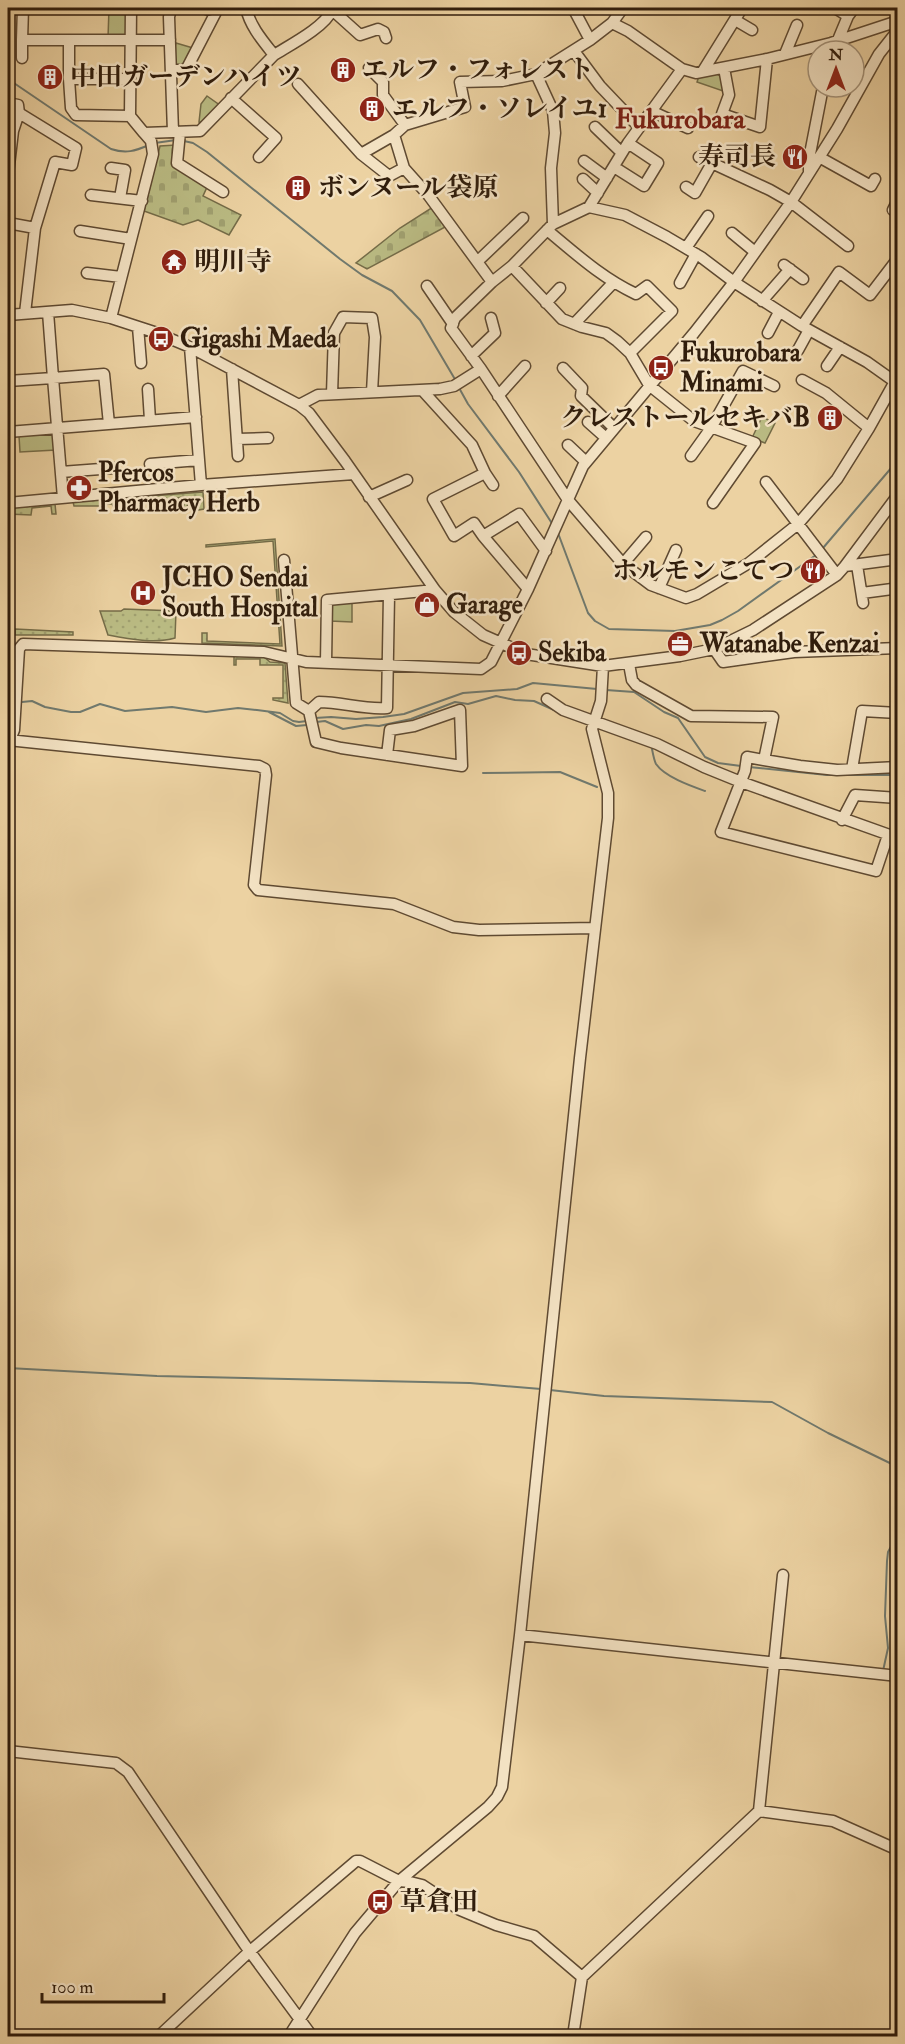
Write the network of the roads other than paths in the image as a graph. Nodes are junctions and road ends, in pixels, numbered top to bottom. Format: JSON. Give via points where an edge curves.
{"nodes":[{"id":1,"x":23,"y":8,"type":"edge"},
{"id":2,"x":130,"y":8,"type":"edge"},
{"id":3,"x":171,"y":8,"type":"edge"},
{"id":4,"x":204,"y":8,"type":"edge"},
{"id":5,"x":246,"y":8,"type":"edge"},
{"id":6,"x":573,"y":8,"type":"edge"},
{"id":7,"x":623,"y":8,"type":"edge"},
{"id":8,"x":742,"y":8,"type":"edge"},
{"id":9,"x":834,"y":8,"type":"edge"},
{"id":10,"x":331,"y":9,"type":"edge"},
{"id":11,"x":851,"y":12,"type":"edge"},
{"id":12,"x":735,"y":20,"type":"junction"},
{"id":13,"x":897,"y":21,"type":"edge"},
{"id":14,"x":612,"y":23,"type":"junction"},
{"id":15,"x":797,"y":25,"type":"dead end"},
{"id":16,"x":752,"y":30,"type":"dead end"},
{"id":17,"x":897,"y":30,"type":"edge"},
{"id":18,"x":386,"y":38,"type":"dead end"},
{"id":19,"x":836,"y":39,"type":"edge"},
{"id":20,"x":849,"y":39,"type":"edge"},
{"id":21,"x":22,"y":40,"type":"junction"},
{"id":22,"x":69,"y":40,"type":"junction"},
{"id":23,"x":170,"y":40,"type":"junction"},
{"id":24,"x":590,"y":40,"type":"junction"},
{"id":25,"x":131,"y":41,"type":"junction"},
{"id":26,"x":806,"y":50,"type":"edge"},
{"id":27,"x":574,"y":51,"type":"junction"},
{"id":28,"x":785,"y":54,"type":"junction"},
{"id":29,"x":274,"y":55,"type":"junction"},
{"id":30,"x":22,"y":58,"type":"dead end"},
{"id":31,"x":767,"y":58,"type":"junction"},
{"id":32,"x":369,"y":68,"type":"dead end"},
{"id":33,"x":724,"y":68,"type":"junction"},
{"id":34,"x":682,"y":69,"type":"junction"},
{"id":35,"x":172,"y":70,"type":"junction"},
{"id":36,"x":703,"y":71,"type":"junction"},
{"id":37,"x":536,"y":74,"type":"junction"},
{"id":38,"x":69,"y":79,"type":"junction"},
{"id":39,"x":130,"y":79,"type":"junction"},
{"id":40,"x":298,"y":84,"type":"dead end"},
{"id":41,"x":231,"y":98,"type":"junction"},
{"id":42,"x":821,"y":99,"type":"edge"},
{"id":43,"x":8,"y":103,"type":"edge"},
{"id":44,"x":651,"y":111,"type":"junction"},
{"id":45,"x":19,"y":113,"type":"junction"},
{"id":46,"x":130,"y":116,"type":"junction"},
{"id":47,"x":405,"y":125,"type":"junction"},
{"id":48,"x":595,"y":127,"type":"dead end"},
{"id":49,"x":639,"y":127,"type":"junction"},
{"id":50,"x":688,"y":128,"type":"dead end"},
{"id":51,"x":394,"y":135,"type":"junction"},
{"id":52,"x":178,"y":136,"type":"junction"},
{"id":53,"x":149,"y":141,"type":"junction"},
{"id":54,"x":625,"y":148,"type":"junction"},
{"id":55,"x":361,"y":154,"type":"junction"},
{"id":56,"x":259,"y":157,"type":"dead end"},
{"id":57,"x":699,"y":157,"type":"dead end"},
{"id":58,"x":819,"y":157,"type":"junction"},
{"id":59,"x":584,"y":161,"type":"dead end"},
{"id":60,"x":712,"y":163,"type":"junction"},
{"id":61,"x":614,"y":167,"type":"junction"},
{"id":62,"x":111,"y":168,"type":"dead end"},
{"id":63,"x":404,"y":168,"type":"junction"},
{"id":64,"x":809,"y":172,"type":"junction"},
{"id":65,"x":8,"y":174,"type":"edge"},
{"id":66,"x":607,"y":178,"type":"junction"},
{"id":67,"x":583,"y":179,"type":"dead end"},
{"id":68,"x":871,"y":186,"type":"dead end"},
{"id":69,"x":686,"y":187,"type":"dead end"},
{"id":70,"x":223,"y":192,"type":"dead end"},
{"id":71,"x":598,"y":193,"type":"junction"},
{"id":72,"x":91,"y":195,"type":"dead end"},
{"id":73,"x":120,"y":198,"type":"junction"},
{"id":74,"x":897,"y":200,"type":"edge"},
{"id":75,"x":142,"y":201,"type":"junction"},
{"id":76,"x":791,"y":202,"type":"junction"},
{"id":77,"x":589,"y":207,"type":"junction"},
{"id":78,"x":897,"y":213,"type":"edge"},
{"id":79,"x":708,"y":216,"type":"dead end"},
{"id":80,"x":523,"y":218,"type":"dead end"},
{"id":81,"x":8,"y":223,"type":"edge"},
{"id":82,"x":550,"y":227,"type":"junction"},
{"id":83,"x":35,"y":228,"type":"junction"},
{"id":84,"x":80,"y":231,"type":"dead end"},
{"id":85,"x":732,"y":234,"type":"dead end"},
{"id":86,"x":131,"y":239,"type":"junction"},
{"id":87,"x":848,"y":246,"type":"dead end"},
{"id":88,"x":691,"y":251,"type":"junction"},
{"id":89,"x":755,"y":252,"type":"junction"},
{"id":90,"x":478,"y":261,"type":"junction"},
{"id":91,"x":896,"y":261,"type":"dead end"},
{"id":92,"x":512,"y":266,"type":"junction"},
{"id":93,"x":87,"y":273,"type":"dead end"},
{"id":94,"x":121,"y":277,"type":"junction"},
{"id":95,"x":803,"y":279,"type":"dead end"},
{"id":96,"x":492,"y":282,"type":"junction"},
{"id":97,"x":734,"y":282,"type":"junction"},
{"id":98,"x":613,"y":283,"type":"junction"},
{"id":99,"x":680,"y":283,"type":"dead end"},
{"id":100,"x":427,"y":286,"type":"dead end"},
{"id":101,"x":560,"y":288,"type":"dead end"},
{"id":102,"x":762,"y":300,"type":"junction"},
{"id":103,"x":546,"y":303,"type":"junction"},
{"id":104,"x":48,"y":312,"type":"junction"},
{"id":105,"x":780,"y":312,"type":"junction"},
{"id":106,"x":25,"y":313,"type":"junction"},
{"id":107,"x":8,"y":315,"type":"edge"},
{"id":108,"x":111,"y":318,"type":"junction"},
{"id":109,"x":491,"y":318,"type":"dead end"},
{"id":110,"x":453,"y":324,"type":"junction"},
{"id":111,"x":574,"y":324,"type":"junction"},
{"id":112,"x":138,"y":327,"type":"junction"},
{"id":113,"x":805,"y":328,"type":"junction"},
{"id":114,"x":768,"y":333,"type":"dead end"},
{"id":115,"x":190,"y":347,"type":"junction"},
{"id":116,"x":840,"y":347,"type":"junction"},
{"id":117,"x":798,"y":350,"type":"dead end"},
{"id":118,"x":630,"y":353,"type":"junction"},
{"id":119,"x":471,"y":356,"type":"junction"},
{"id":120,"x":141,"y":363,"type":"dead end"},
{"id":121,"x":525,"y":366,"type":"dead end"},
{"id":122,"x":827,"y":366,"type":"dead end"},
{"id":123,"x":563,"y":368,"type":"dead end"},
{"id":124,"x":232,"y":369,"type":"junction"},
{"id":125,"x":481,"y":369,"type":"junction"},
{"id":126,"x":53,"y":378,"type":"junction"},
{"id":127,"x":802,"y":380,"type":"dead end"},
{"id":128,"x":8,"y":381,"type":"edge"},
{"id":129,"x":896,"y":381,"type":"edge"},
{"id":130,"x":649,"y":385,"type":"junction"},
{"id":131,"x":774,"y":386,"type":"dead end"},
{"id":132,"x":147,"y":389,"type":"dead end"},
{"id":133,"x":422,"y":390,"type":"junction"},
{"id":134,"x":372,"y":392,"type":"junction"},
{"id":135,"x":332,"y":394,"type":"junction"},
{"id":136,"x":498,"y":396,"type":"junction"},
{"id":137,"x":299,"y":405,"type":"junction"},
{"id":138,"x":196,"y":417,"type":"junction"},
{"id":139,"x":150,"y":420,"type":"junction"},
{"id":140,"x":588,"y":422,"type":"dead end"},
{"id":141,"x":109,"y":424,"type":"junction"},
{"id":142,"x":58,"y":428,"type":"junction"},
{"id":143,"x":614,"y":428,"type":"junction"},
{"id":144,"x":711,"y":428,"type":"junction"},
{"id":145,"x":869,"y":428,"type":"junction"},
{"id":146,"x":8,"y":432,"type":"edge"},
{"id":147,"x":268,"y":438,"type":"dead end"},
{"id":148,"x":606,"y":438,"type":"junction"},
{"id":149,"x":237,"y":439,"type":"junction"},
{"id":150,"x":568,"y":445,"type":"dead end"},
{"id":151,"x":238,"y":456,"type":"dead end"},
{"id":152,"x":691,"y":456,"type":"dead end"},
{"id":153,"x":199,"y":460,"type":"junction"},
{"id":154,"x":586,"y":462,"type":"junction"},
{"id":155,"x":150,"y":464,"type":"dead end"},
{"id":156,"x":114,"y":468,"type":"dead end"},
{"id":157,"x":61,"y":472,"type":"junction"},
{"id":158,"x":485,"y":473,"type":"junction"},
{"id":159,"x":354,"y":474,"type":"junction"},
{"id":160,"x":407,"y":480,"type":"dead end"},
{"id":161,"x":766,"y":482,"type":"dead end"},
{"id":162,"x":201,"y":485,"type":"junction"},
{"id":163,"x":493,"y":485,"type":"dead end"},
{"id":164,"x":897,"y":495,"type":"edge"},
{"id":165,"x":369,"y":497,"type":"junction"},
{"id":166,"x":63,"y":498,"type":"junction"},
{"id":167,"x":568,"y":500,"type":"junction"},
{"id":168,"x":8,"y":502,"type":"edge"},
{"id":169,"x":713,"y":503,"type":"dead end"},
{"id":170,"x":798,"y":524,"type":"junction"},
{"id":171,"x":483,"y":536,"type":"junction"},
{"id":172,"x":646,"y":537,"type":"dead end"},
{"id":173,"x":676,"y":550,"type":"dead end"},
{"id":174,"x":546,"y":551,"type":"junction"},
{"id":175,"x":897,"y":559,"type":"edge"},
{"id":176,"x":284,"y":560,"type":"dead end"},
{"id":177,"x":623,"y":564,"type":"junction"},
{"id":178,"x":857,"y":565,"type":"junction"},
{"id":179,"x":845,"y":566,"type":"junction"},
{"id":180,"x":837,"y":575,"type":"junction"},
{"id":181,"x":659,"y":588,"type":"junction"},
{"id":182,"x":528,"y":589,"type":"junction"},
{"id":183,"x":892,"y":589,"type":"dead end"},
{"id":184,"x":435,"y":590,"type":"junction"},
{"id":185,"x":389,"y":595,"type":"junction"},
{"id":186,"x":501,"y":644,"type":"junction"},
{"id":187,"x":897,"y":648,"type":"edge"},
{"id":188,"x":714,"y":649,"type":"junction"},
{"id":189,"x":292,"y":659,"type":"junction"},
{"id":190,"x":326,"y":663,"type":"junction"},
{"id":191,"x":629,"y":664,"type":"junction"},
{"id":192,"x":389,"y":665,"type":"junction"},
{"id":193,"x":603,"y":666,"type":"junction"},
{"id":194,"x":547,"y":699,"type":"dead end"},
{"id":195,"x":310,"y":712,"type":"junction"},
{"id":196,"x":897,"y":713,"type":"edge"},
{"id":197,"x":594,"y":721,"type":"junction"},
{"id":198,"x":9,"y":740,"type":"edge"},
{"id":199,"x":387,"y":754,"type":"junction"},
{"id":200,"x":764,"y":760,"type":"junction"},
{"id":201,"x":897,"y":767,"type":"edge"},
{"id":202,"x":852,"y":769,"type":"junction"},
{"id":203,"x":741,"y":782,"type":"junction"},
{"id":204,"x":897,"y":798,"type":"edge"},
{"id":205,"x":842,"y":820,"type":"junction"},
{"id":206,"x":893,"y":837,"type":"edge"},
{"id":207,"x":595,"y":928,"type":"junction"},
{"id":208,"x":783,"y":1575,"type":"dead end"},
{"id":209,"x":520,"y":1635,"type":"junction"},
{"id":210,"x":774,"y":1662,"type":"junction"},
{"id":211,"x":897,"y":1676,"type":"edge"},
{"id":212,"x":8,"y":1751,"type":"edge"},
{"id":213,"x":759,"y":1811,"type":"junction"},
{"id":214,"x":897,"y":1850,"type":"edge"},
{"id":215,"x":399,"y":1881,"type":"junction"},
{"id":216,"x":249,"y":1952,"type":"junction"},
{"id":217,"x":582,"y":1977,"type":"junction"},
{"id":218,"x":299,"y":2022,"type":"junction"},
{"id":219,"x":159,"y":2037,"type":"edge"},
{"id":220,"x":289,"y":2037,"type":"edge"},
{"id":221,"x":312,"y":2037,"type":"edge"},
{"id":222,"x":573,"y":2037,"type":"edge"}],
"edges":[{"from":1,"to":21,"type":"street"},
{"from":2,"to":25,"type":"street"},
{"from":3,"to":23,"type":"street"},
{"from":4,"to":35,"type":"street","via":[[216,12],[192,72]]},
{"from":5,"to":29,"type":"street","via":[[258,35]]},
{"from":6,"to":24,"type":"street"},
{"from":7,"to":14,"type":"street"},
{"from":8,"to":12,"type":"street"},
{"from":9,"to":11,"type":"street"},
{"from":10,"to":18,"type":"street","via":[[360,35],[378,29]]},
{"from":10,"to":29,"type":"street","via":[[330,16]]},
{"from":11,"to":19,"type":"street"},
{"from":12,"to":16,"type":"street"},
{"from":12,"to":36,"type":"street"},
{"from":13,"to":20,"type":"street"},
{"from":14,"to":24,"type":"street"},
{"from":14,"to":34,"type":"street"},
{"from":15,"to":28,"type":"street"},
{"from":17,"to":58,"type":"street"},
{"from":21,"to":22,"type":"street"},
{"from":21,"to":30,"type":"street"},
{"from":22,"to":25,"type":"street"},
{"from":22,"to":38,"type":"street"},
{"from":23,"to":25,"type":"street"},
{"from":23,"to":35,"type":"street"},
{"from":24,"to":27,"type":"street"},
{"from":25,"to":39,"type":"street"},
{"from":26,"to":28,"type":"street"},
{"from":27,"to":37,"type":"street"},
{"from":27,"to":49,"type":"street"},
{"from":28,"to":31,"type":"street"},
{"from":29,"to":41,"type":"street"},
{"from":31,"to":33,"type":"street"},
{"from":31,"to":33,"type":"street","via":[[760,128],[722,114],[729,95]]},
{"from":32,"to":47,"type":"street","via":[[383,82],[383,95]]},
{"from":33,"to":36,"type":"street"},
{"from":34,"to":36,"type":"street"},
{"from":34,"to":44,"type":"street"},
{"from":35,"to":52,"type":"street"},
{"from":37,"to":47,"type":"street","via":[[502,81],[460,82],[465,107]]},
{"from":37,"to":82,"type":"street","via":[[553,111]]},
{"from":38,"to":39,"type":"street"},
{"from":38,"to":46,"type":"street","via":[[71,108],[76,115]]},
{"from":39,"to":46,"type":"street"},
{"from":40,"to":55,"type":"street"},
{"from":41,"to":52,"type":"street","via":[[198,131]]},
{"from":41,"to":56,"type":"street","via":[[276,138]]},
{"from":42,"to":64,"type":"street"},
{"from":43,"to":45,"type":"street","via":[[18,105]]},
{"from":44,"to":49,"type":"street"},
{"from":44,"to":50,"type":"street"},
{"from":45,"to":65,"type":"street"},
{"from":45,"to":83,"type":"street","via":[[76,148],[72,165],[55,162]]},
{"from":46,"to":53,"type":"street"},
{"from":47,"to":51,"type":"street"},
{"from":48,"to":54,"type":"street"},
{"from":49,"to":54,"type":"street"},
{"from":51,"to":55,"type":"street"},
{"from":51,"to":63,"type":"street"},
{"from":52,"to":53,"type":"street"},
{"from":52,"to":70,"type":"street","via":[[177,163]]},
{"from":53,"to":75,"type":"street"},
{"from":54,"to":61,"type":"street"},
{"from":54,"to":61,"type":"street","via":[[658,163],[644,186]]},
{"from":55,"to":63,"type":"street","via":[[389,176]]},
{"from":57,"to":60,"type":"street"},
{"from":58,"to":64,"type":"street"},
{"from":58,"to":68,"type":"street"},
{"from":59,"to":66,"type":"street"},
{"from":60,"to":69,"type":"street","via":[[695,193]]},
{"from":60,"to":76,"type":"street"},
{"from":61,"to":66,"type":"street"},
{"from":62,"to":73,"type":"street","via":[[124,170]]},
{"from":63,"to":90,"type":"street"},
{"from":64,"to":76,"type":"street"},
{"from":66,"to":71,"type":"street"},
{"from":67,"to":71,"type":"street"},
{"from":71,"to":77,"type":"street"},
{"from":72,"to":73,"type":"street"},
{"from":73,"to":75,"type":"street"},
{"from":74,"to":78,"type":"street","via":[[893,210]]},
{"from":75,"to":86,"type":"street"},
{"from":76,"to":87,"type":"street"},
{"from":76,"to":89,"type":"street"},
{"from":77,"to":82,"type":"street"},
{"from":77,"to":88,"type":"street","via":[[625,215]]},
{"from":79,"to":88,"type":"street"},
{"from":80,"to":90,"type":"street"},
{"from":81,"to":83,"type":"street"},
{"from":82,"to":92,"type":"street"},
{"from":82,"to":98,"type":"street"},
{"from":83,"to":106,"type":"street"},
{"from":84,"to":86,"type":"street"},
{"from":85,"to":89,"type":"street"},
{"from":86,"to":94,"type":"street"},
{"from":88,"to":97,"type":"street"},
{"from":88,"to":99,"type":"street"},
{"from":89,"to":97,"type":"street"},
{"from":90,"to":96,"type":"street"},
{"from":91,"to":113,"type":"street","via":[[870,295],[839,272]]},
{"from":92,"to":96,"type":"street"},
{"from":92,"to":103,"type":"street"},
{"from":93,"to":94,"type":"street"},
{"from":94,"to":108,"type":"street"},
{"from":95,"to":102,"type":"street","via":[[787,267]]},
{"from":96,"to":110,"type":"street"},
{"from":97,"to":102,"type":"street"},
{"from":97,"to":130,"type":"street"},
{"from":98,"to":111,"type":"street"},
{"from":98,"to":118,"type":"street","via":[[636,294],[647,286],[672,311]]},
{"from":100,"to":110,"type":"street"},
{"from":101,"to":103,"type":"street"},
{"from":102,"to":105,"type":"street"},
{"from":103,"to":111,"type":"street","via":[[562,319]]},
{"from":104,"to":106,"type":"street"},
{"from":104,"to":108,"type":"street","via":[[72,310]]},
{"from":104,"to":126,"type":"street"},
{"from":105,"to":113,"type":"street"},
{"from":105,"to":114,"type":"street"},
{"from":106,"to":107,"type":"street"},
{"from":108,"to":112,"type":"street"},
{"from":109,"to":119,"type":"street","via":[[495,333]]},
{"from":110,"to":119,"type":"street","via":[[451,328]]},
{"from":111,"to":118,"type":"street","via":[[606,333]]},
{"from":112,"to":115,"type":"street"},
{"from":112,"to":120,"type":"street"},
{"from":113,"to":116,"type":"street"},
{"from":113,"to":117,"type":"street"},
{"from":115,"to":124,"type":"street"},
{"from":115,"to":138,"type":"street"},
{"from":116,"to":122,"type":"street"},
{"from":116,"to":129,"type":"street"},
{"from":118,"to":130,"type":"street"},
{"from":119,"to":125,"type":"street"},
{"from":121,"to":136,"type":"street"},
{"from":123,"to":143,"type":"street","via":[[582,388],[581,396]]},
{"from":124,"to":137,"type":"street"},
{"from":124,"to":149,"type":"street"},
{"from":125,"to":133,"type":"street","via":[[458,383]]},
{"from":125,"to":136,"type":"street"},
{"from":126,"to":128,"type":"street"},
{"from":126,"to":141,"type":"street","via":[[104,374]]},
{"from":126,"to":142,"type":"street"},
{"from":127,"to":145,"type":"street","via":[[826,393]]},
{"from":129,"to":145,"type":"street"},
{"from":130,"to":143,"type":"street"},
{"from":130,"to":144,"type":"street","via":[[694,421]]},
{"from":131,"to":144,"type":"street","via":[[743,371]]},
{"from":132,"to":139,"type":"street"},
{"from":133,"to":134,"type":"street"},
{"from":133,"to":158,"type":"street","via":[[471,446]]},
{"from":134,"to":135,"type":"street"},
{"from":134,"to":135,"type":"street","via":[[372,318],[344,317],[334,333]]},
{"from":135,"to":137,"type":"street","via":[[318,395]]},
{"from":136,"to":167,"type":"street"},
{"from":137,"to":159,"type":"street"},
{"from":138,"to":139,"type":"street"},
{"from":138,"to":153,"type":"street"},
{"from":139,"to":141,"type":"street"},
{"from":140,"to":148,"type":"street"},
{"from":141,"to":142,"type":"street"},
{"from":142,"to":146,"type":"street"},
{"from":142,"to":157,"type":"street"},
{"from":143,"to":148,"type":"street"},
{"from":144,"to":152,"type":"street"},
{"from":144,"to":169,"type":"street","via":[[755,443]]},
{"from":145,"to":170,"type":"street","via":[[837,479]]},
{"from":147,"to":149,"type":"street"},
{"from":148,"to":154,"type":"street"},
{"from":149,"to":151,"type":"street"},
{"from":150,"to":154,"type":"street"},
{"from":153,"to":155,"type":"street"},
{"from":153,"to":162,"type":"street"},
{"from":154,"to":167,"type":"street"},
{"from":156,"to":157,"type":"street"},
{"from":157,"to":166,"type":"street"},
{"from":158,"to":163,"type":"street"},
{"from":158,"to":171,"type":"street","via":[[434,499],[454,536],[474,523]]},
{"from":159,"to":162,"type":"street"},
{"from":159,"to":165,"type":"street"},
{"from":160,"to":165,"type":"street"},
{"from":161,"to":170,"type":"street"},
{"from":162,"to":166,"type":"street"},
{"from":164,"to":179,"type":"street"},
{"from":165,"to":184,"type":"street"},
{"from":166,"to":168,"type":"street"},
{"from":167,"to":174,"type":"street"},
{"from":167,"to":177,"type":"street"},
{"from":170,"to":180,"type":"street"},
{"from":170,"to":181,"type":"street","via":[[749,563],[697,594],[686,598]]},
{"from":171,"to":174,"type":"street","via":[[519,514]]},
{"from":171,"to":182,"type":"street"},
{"from":172,"to":177,"type":"street"},
{"from":173,"to":181,"type":"street"},
{"from":174,"to":182,"type":"street"},
{"from":175,"to":178,"type":"street"},
{"from":176,"to":189,"type":"street"},
{"from":177,"to":181,"type":"street"},
{"from":178,"to":179,"type":"street"},
{"from":178,"to":183,"type":"street","via":[[863,598]]},
{"from":179,"to":180,"type":"street"},
{"from":180,"to":188,"type":"street","via":[[753,630]]},
{"from":182,"to":186,"type":"street"},
{"from":184,"to":185,"type":"street"},
{"from":184,"to":186,"type":"street","via":[[468,624]]},
{"from":185,"to":190,"type":"street","via":[[327,600]]},
{"from":185,"to":192,"type":"street"},
{"from":186,"to":192,"type":"street","via":[[491,662],[481,669]]},
{"from":186,"to":193,"type":"street","via":[[526,654]]},
{"from":187,"to":188,"type":"street","via":[[794,652],[723,662]]},
{"from":188,"to":191,"type":"street"},
{"from":189,"to":190,"type":"street"},
{"from":189,"to":195,"type":"street","via":[[296,703]]},
{"from":189,"to":198,"type":"street","via":[[264,652],[23,644],[19,649],[15,730]]},
{"from":190,"to":192,"type":"street"},
{"from":191,"to":193,"type":"street"},
{"from":191,"to":200,"type":"street","via":[[636,685],[691,716],[773,717]]},
{"from":192,"to":195,"type":"street","via":[[387,708],[319,702]]},
{"from":193,"to":197,"type":"street","via":[[601,701]]},
{"from":194,"to":197,"type":"street","via":[[563,710]]},
{"from":195,"to":199,"type":"street","via":[[316,742]]},
{"from":196,"to":202,"type":"street","via":[[862,711]]},
{"from":197,"to":203,"type":"street","via":[[682,754]]},
{"from":197,"to":207,"type":"street","via":[[593,737],[608,793]]},
{"from":198,"to":207,"type":"street","via":[[248,764],[265,769],[254,885],[258,890],[394,904],[453,927]]},
{"from":199,"to":199,"type":"street","via":[[462,766],[459,710],[390,730]]},
{"from":200,"to":202,"type":"street"},
{"from":200,"to":203,"type":"street","via":[[747,757]]},
{"from":201,"to":202,"type":"street"},
{"from":203,"to":205,"type":"street"},
{"from":203,"to":206,"type":"street","via":[[721,832],[876,872]]},
{"from":204,"to":205,"type":"street","via":[[855,795]]},
{"from":205,"to":206,"type":"street"},
{"from":207,"to":209,"type":"street"},
{"from":208,"to":210,"type":"street"},
{"from":209,"to":210,"type":"street"},
{"from":209,"to":215,"type":"street","via":[[504,1776],[497,1797]]},
{"from":210,"to":211,"type":"street"},
{"from":210,"to":213,"type":"street"},
{"from":212,"to":216,"type":"street","via":[[122,1766]]},
{"from":213,"to":214,"type":"street","via":[[833,1821]]},
{"from":213,"to":217,"type":"street"},
{"from":215,"to":216,"type":"street","via":[[360,1861],[352,1862]]},
{"from":215,"to":217,"type":"street","via":[[422,1885],[460,1910],[496,1926],[534,1936]]},
{"from":215,"to":218,"type":"street","via":[[355,1933]]},
{"from":216,"to":218,"type":"street"},
{"from":216,"to":219,"type":"street"},
{"from":217,"to":222,"type":"street"},
{"from":218,"to":220,"type":"street"},
{"from":218,"to":221,"type":"street"}]}
